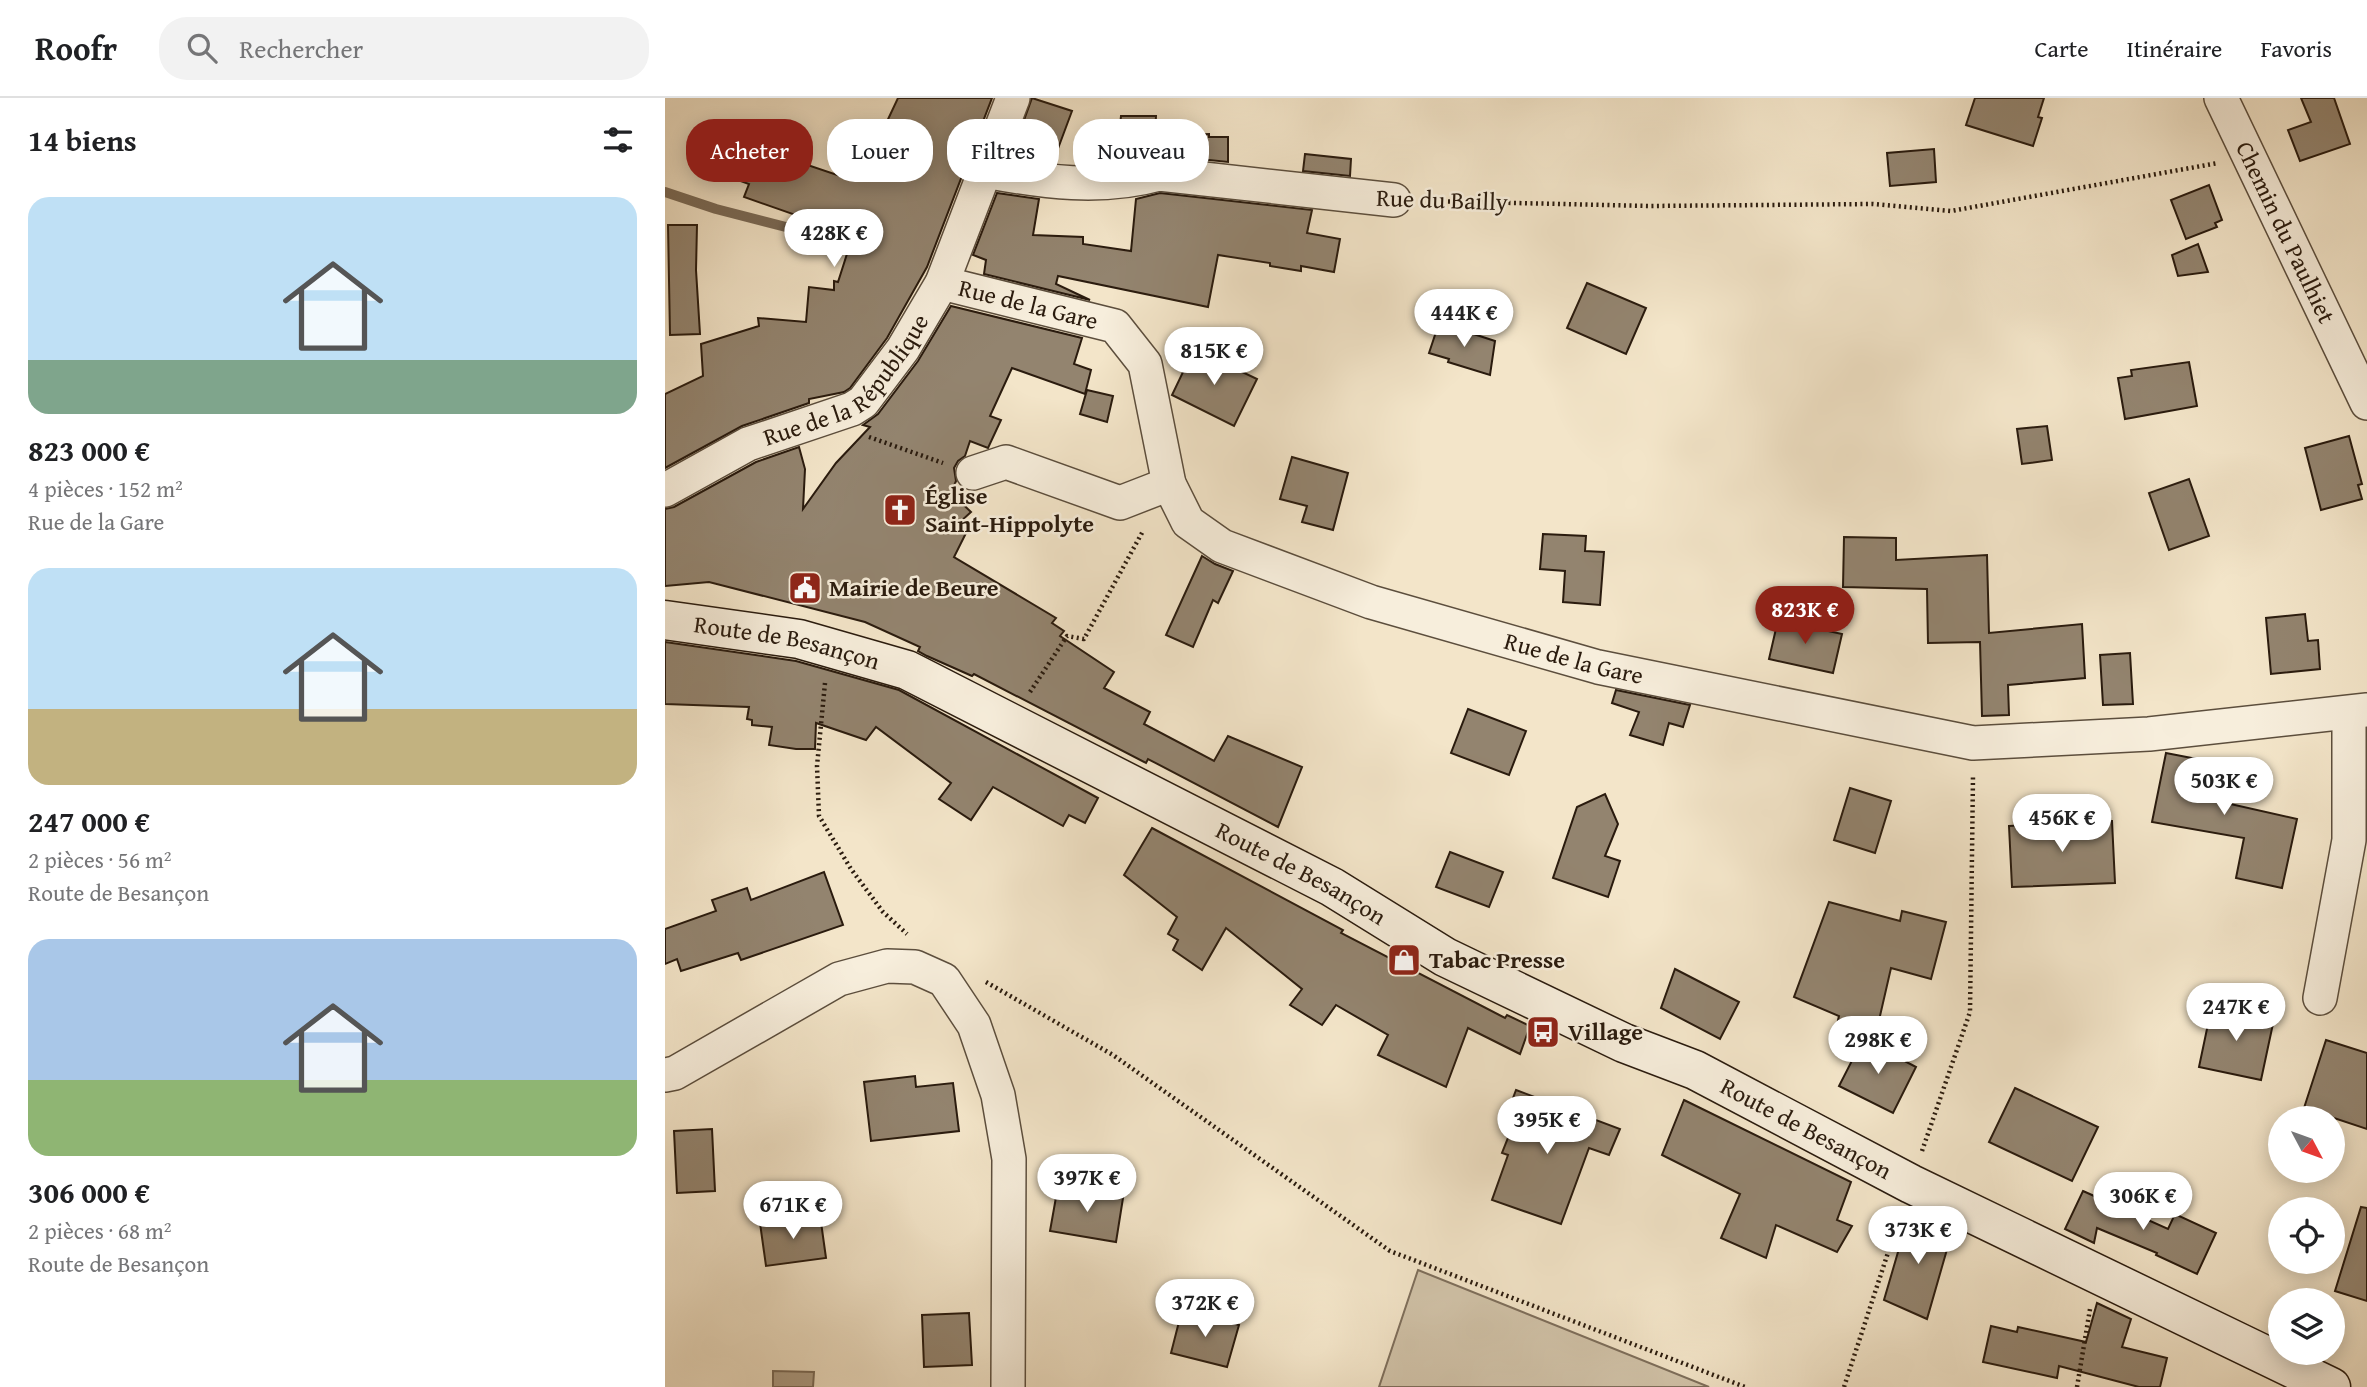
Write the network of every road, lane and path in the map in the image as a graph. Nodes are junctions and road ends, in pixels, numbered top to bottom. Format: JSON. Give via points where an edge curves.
{"nodes":[{"id":1,"x":1013,"y":98,"type":"edge"},
{"id":2,"x":2221,"y":98,"type":"edge"},
{"id":3,"x":1009,"y":119,"type":"edge"},
{"id":4,"x":2250,"y":158,"type":"junction"},
{"id":5,"x":992,"y":182,"type":"edge"},
{"id":6,"x":1059,"y":182,"type":"edge"},
{"id":7,"x":1394,"y":200,"type":"joint"},
{"id":8,"x":946,"y":272,"type":"junction"},
{"id":9,"x":2367,"y":402,"type":"edge"},
{"id":10,"x":826,"y":417,"type":"junction"},
{"id":11,"x":973,"y":473,"type":"joint"},
{"id":12,"x":1169,"y":484,"type":"junction"},
{"id":13,"x":665,"y":490,"type":"edge"},
{"id":14,"x":1149,"y":520,"type":"dead end"},
{"id":15,"x":665,"y":620,"type":"edge"},
{"id":16,"x":828,"y":647,"type":"junction"},
{"id":17,"x":2358,"y":712,"type":"edge"},
{"id":18,"x":1011,"y":723,"type":"junction"},
{"id":19,"x":1973,"y":743,"type":"junction"},
{"id":20,"x":908,"y":935,"type":"dead end"},
{"id":21,"x":974,"y":976,"type":"dead end"},
{"id":22,"x":2320,"y":998,"type":"dead end"},
{"id":23,"x":665,"y":1075,"type":"edge"},
{"id":24,"x":1929,"y":1134,"type":"dead end"},
{"id":25,"x":1911,"y":1184,"type":"junction"},
{"id":26,"x":2097,"y":1274,"type":"junction"},
{"id":27,"x":1008,"y":1387,"type":"edge"},
{"id":28,"x":1745,"y":1387,"type":"edge"},
{"id":29,"x":1844,"y":1387,"type":"edge"},
{"id":30,"x":2077,"y":1387,"type":"edge"},
{"id":31,"x":2331,"y":1387,"type":"edge"}],
"edges":[{"from":1,"to":3,"type":"street","name":"Rue de la République"},
{"from":2,"to":4,"type":"street","name":"Chemin du Paulhiet"},
{"from":4,"to":7,"type":"path","name":"Rue du Bailly","via":[[1951,211],[1873,204],[1650,206]]},
{"from":4,"to":9,"type":"street","name":"Chemin du Paulhiet"},
{"from":5,"to":8,"type":"street","name":"Rue de la République"},
{"from":6,"to":7,"type":"street","name":"Rue du Bailly","via":[[1128,182],[1159,174]]},
{"from":8,"to":10,"type":"street","name":"Rue de la République","via":[[902,349],[863,402]]},
{"from":8,"to":12,"type":"street","name":"Rue de la Gare","via":[[1115,326],[1145,364]]},
{"from":10,"to":11,"type":"path","via":[[888,446]]},
{"from":10,"to":13,"type":"street","name":"Rue de la République","via":[[748,444]]},
{"from":11,"to":12,"type":"street","via":[[1006,462],[1120,503]]},
{"from":12,"to":19,"type":"street","name":"Rue de la Gare","via":[[1188,522],[1222,546],[1371,602],[1598,667]]},
{"from":14,"to":18,"type":"path","via":[[1084,639],[1067,636]]},
{"from":15,"to":16,"type":"street","name":"Route de Besançon"},
{"from":16,"to":18,"type":"street","name":"Route de Besançon","via":[[907,670]]},
{"from":16,"to":20,"type":"path","via":[[817,766],[819,816],[883,912]]},
{"from":17,"to":19,"type":"street","name":"Rue de la Gare","via":[[2148,734]]},
{"from":17,"to":22,"type":"street","via":[[2349,840]]},
{"from":18,"to":25,"type":"street","name":"Route de Besançon","via":[[1332,887],[1445,957],[1624,1043],[1695,1070]]},
{"from":19,"to":24,"type":"path","via":[[1970,1012]]},
{"from":21,"to":28,"type":"path","via":[[1113,1055],[1390,1251]]},
{"from":23,"to":27,"type":"street","via":[[839,979],[896,966],[915,967],[944,980],[974,1025],[998,1096],[1009,1159]]},
{"from":25,"to":26,"type":"street","name":"Route de Besançon"},
{"from":25,"to":29,"type":"path"},
{"from":26,"to":30,"type":"path"},
{"from":26,"to":31,"type":"street","name":"Route de Besançon"}]}
